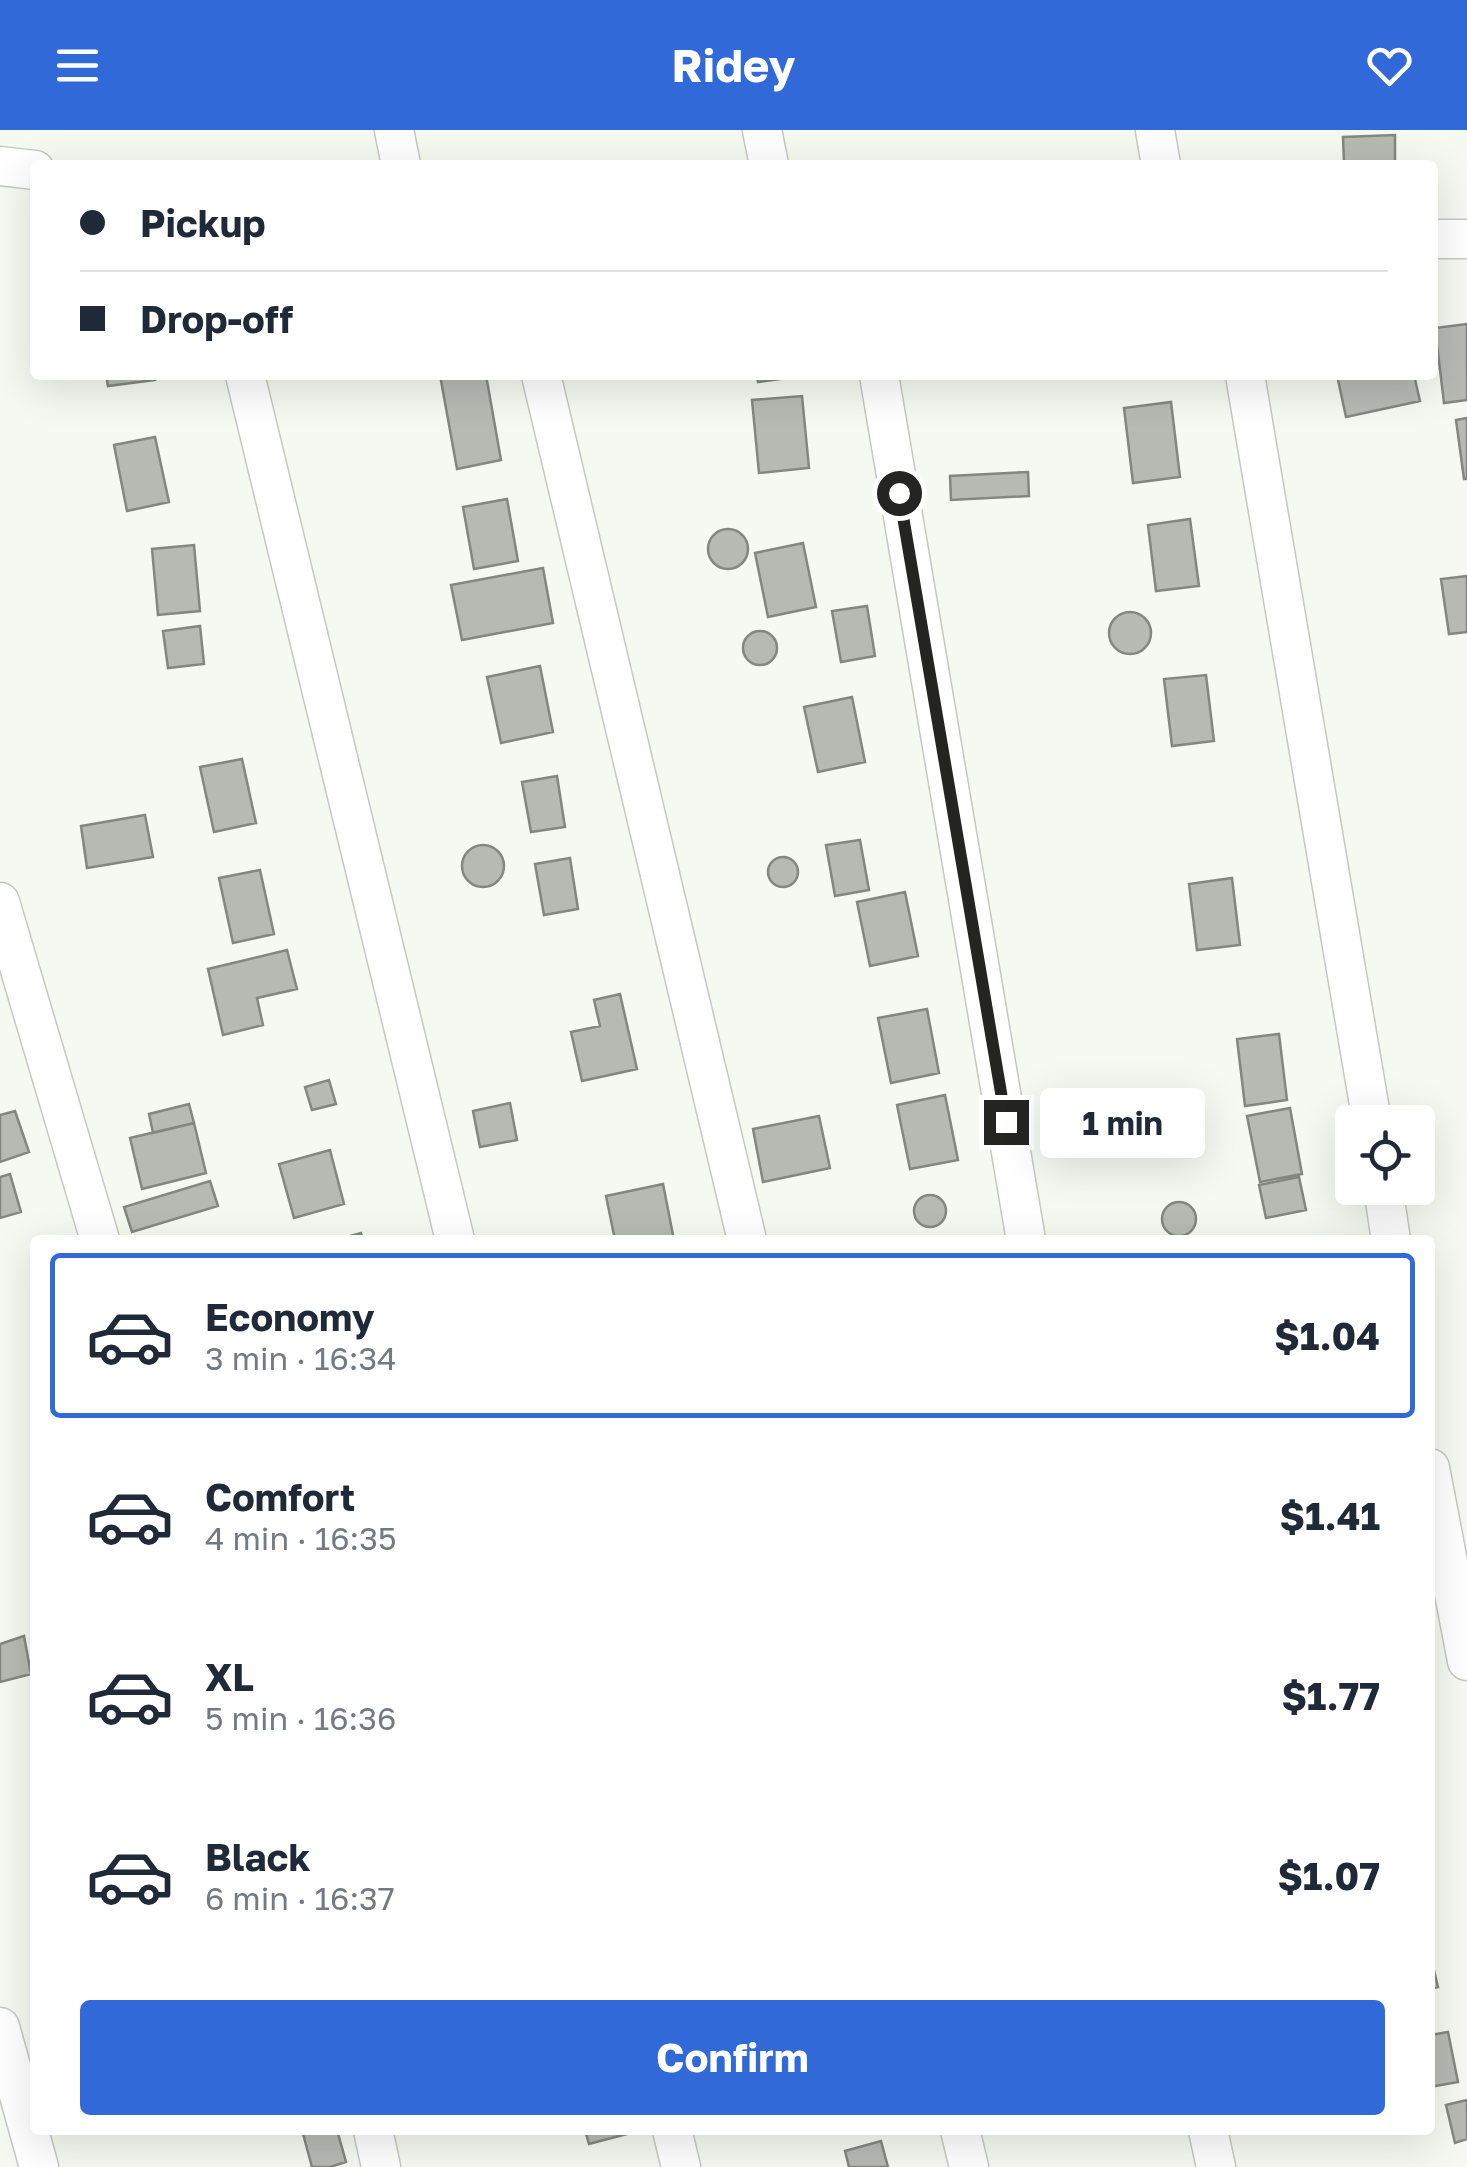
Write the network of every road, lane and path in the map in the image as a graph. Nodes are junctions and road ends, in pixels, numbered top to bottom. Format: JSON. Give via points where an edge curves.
{"nodes":[{"id":1,"x":394,"y":130,"type":"edge"},
{"id":2,"x":762,"y":130,"type":"edge"},
{"id":3,"x":1155,"y":130,"type":"edge"},
{"id":4,"x":400,"y":160,"type":"edge"},
{"id":5,"x":767,"y":160,"type":"edge"},
{"id":6,"x":1161,"y":160,"type":"edge"},
{"id":7,"x":0,"y":166,"type":"edge"},
{"id":8,"x":30,"y":169,"type":"edge"},
{"id":9,"x":1438,"y":239,"type":"edge"},
{"id":10,"x":1467,"y":239,"type":"edge"},
{"id":11,"x":246,"y":380,"type":"edge"},
{"id":12,"x":542,"y":380,"type":"edge"},
{"id":13,"x":880,"y":380,"type":"edge"},
{"id":14,"x":1246,"y":380,"type":"edge"},
{"id":15,"x":0,"y":902,"type":"edge"},
{"id":16,"x":1369,"y":1105,"type":"edge"},
{"id":17,"x":1385,"y":1205,"type":"edge"},
{"id":18,"x":98,"y":1235,"type":"edge"},
{"id":19,"x":454,"y":1235,"type":"edge"},
{"id":20,"x":746,"y":1235,"type":"edge"},
{"id":21,"x":1025,"y":1235,"type":"edge"},
{"id":22,"x":1391,"y":1235,"type":"edge"},
{"id":23,"x":1435,"y":1494,"type":"edge"},
{"id":24,"x":1467,"y":1660,"type":"edge"},
{"id":25,"x":0,"y":2027,"type":"edge"},
{"id":26,"x":30,"y":2132,"type":"edge"},
{"id":27,"x":31,"y":2135,"type":"edge"},
{"id":28,"x":373,"y":2135,"type":"edge"},
{"id":29,"x":673,"y":2135,"type":"edge"},
{"id":30,"x":961,"y":2135,"type":"edge"},
{"id":31,"x":1209,"y":2135,"type":"edge"},
{"id":32,"x":40,"y":2167,"type":"edge"},
{"id":33,"x":380,"y":2167,"type":"edge"},
{"id":34,"x":680,"y":2167,"type":"edge"},
{"id":35,"x":969,"y":2167,"type":"edge"},
{"id":36,"x":1216,"y":2167,"type":"edge"}],
"edges":[{"from":1,"to":4,"type":"street"},
{"from":2,"to":5,"type":"street"},
{"from":3,"to":6,"type":"street"},
{"from":7,"to":8,"type":"street"},
{"from":9,"to":10,"type":"street"},
{"from":11,"to":19,"type":"street"},
{"from":12,"to":20,"type":"street"},
{"from":13,"to":21,"type":"street"},
{"from":14,"to":16,"type":"street"},
{"from":15,"to":18,"type":"street"},
{"from":17,"to":22,"type":"street"},
{"from":23,"to":24,"type":"street"},
{"from":25,"to":26,"type":"street"},
{"from":27,"to":32,"type":"street"},
{"from":28,"to":33,"type":"street"},
{"from":29,"to":34,"type":"street"},
{"from":30,"to":35,"type":"street"},
{"from":31,"to":36,"type":"street"}]}
